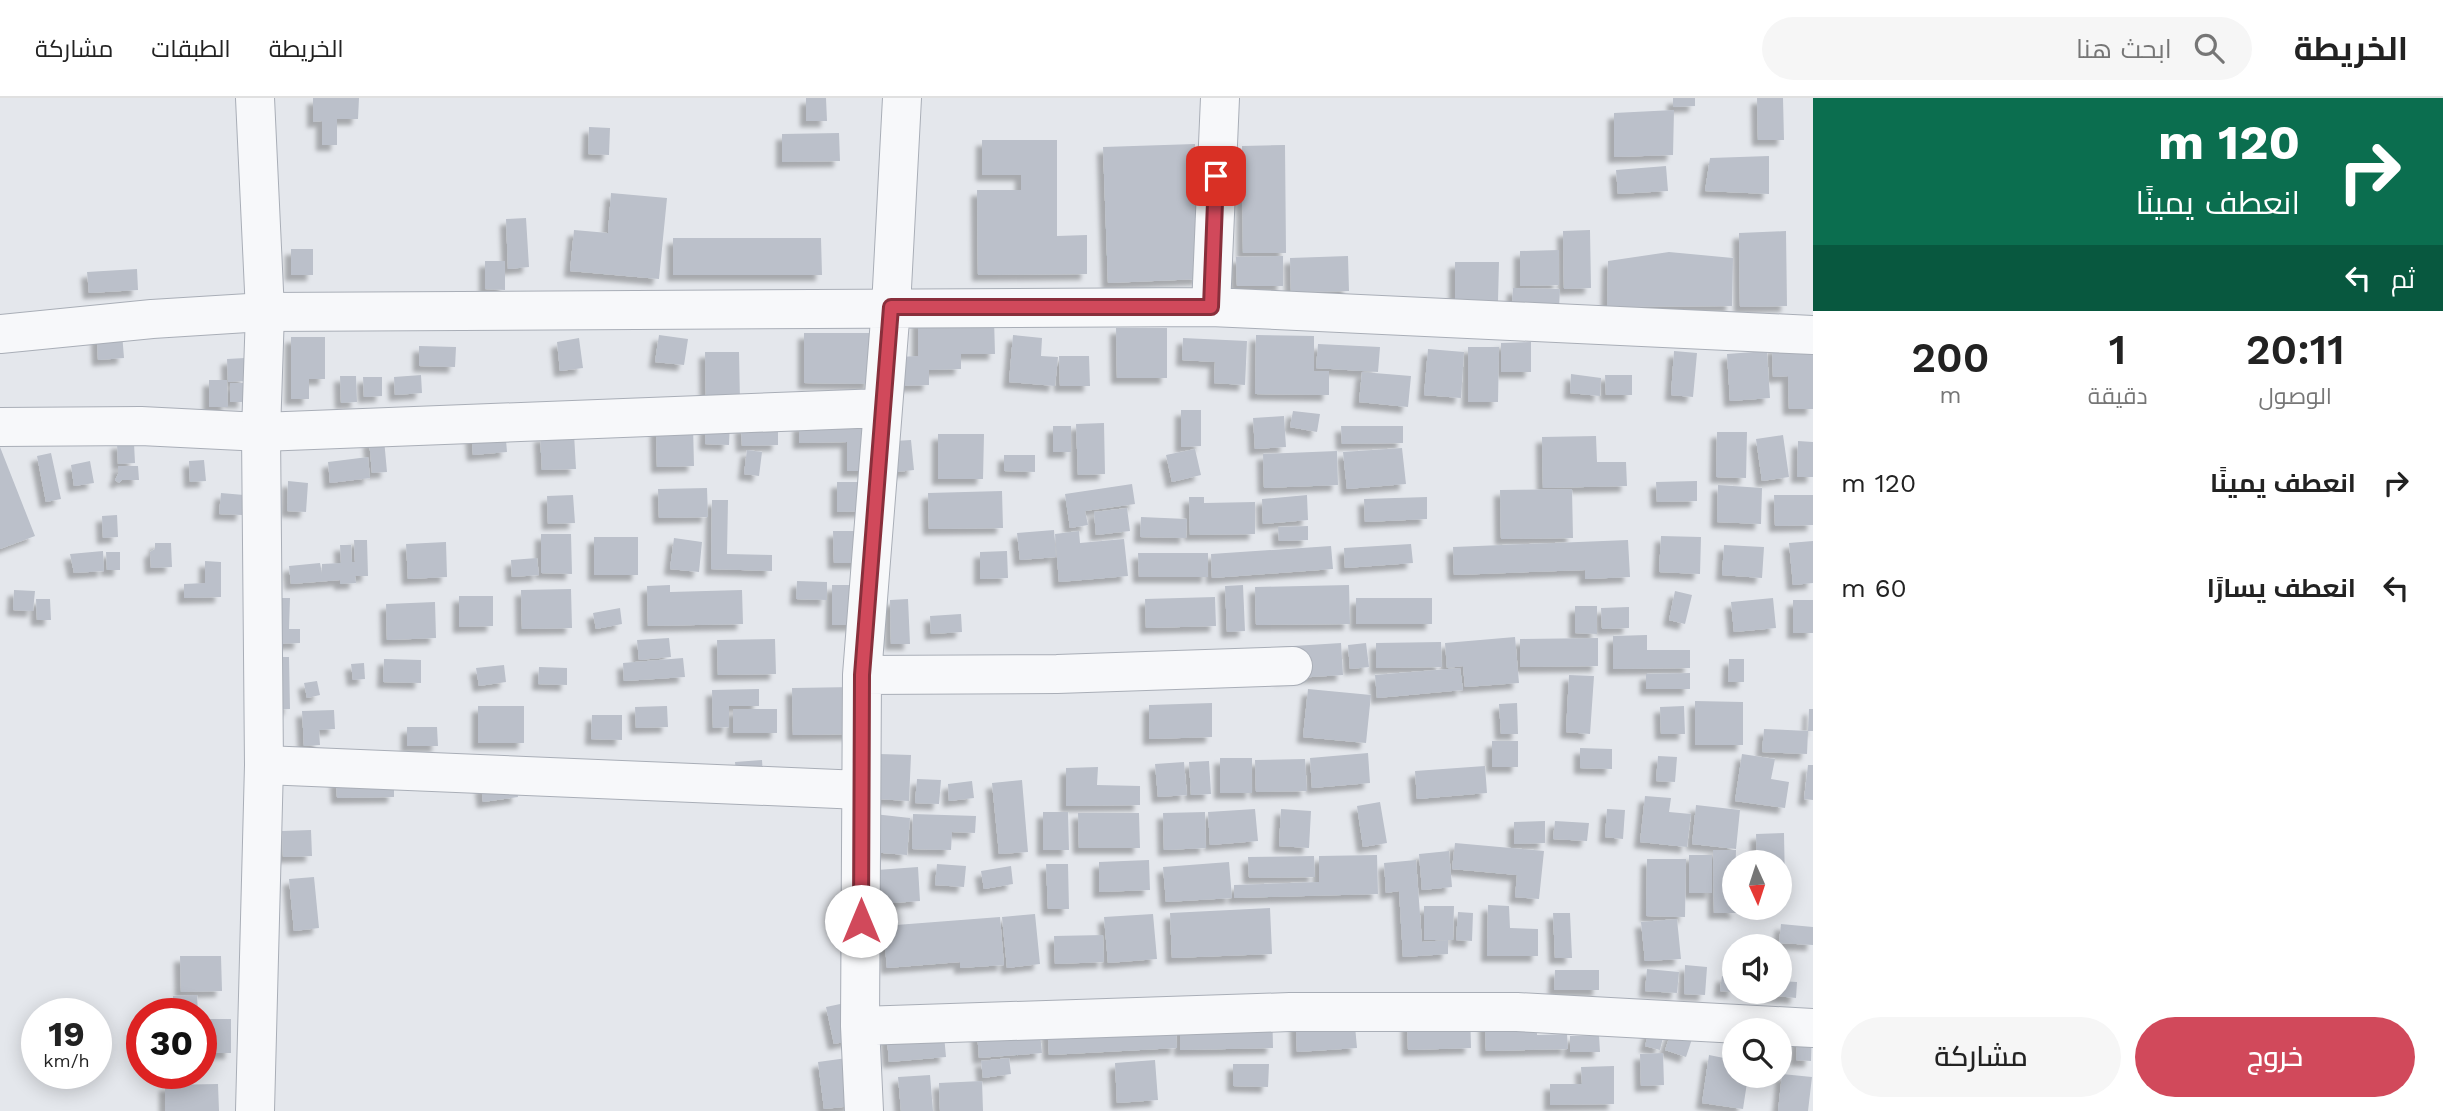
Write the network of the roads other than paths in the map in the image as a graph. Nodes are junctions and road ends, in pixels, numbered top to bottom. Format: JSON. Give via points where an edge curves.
{"nodes":[{"id":1,"x":255,"y":98,"type":"edge"},
{"id":2,"x":902,"y":98,"type":"edge"},
{"id":3,"x":1220,"y":98,"type":"edge"},
{"id":4,"x":891,"y":307,"type":"junction"},
{"id":5,"x":1211,"y":307,"type":"junction"},
{"id":6,"x":265,"y":312,"type":"junction"},
{"id":7,"x":0,"y":334,"type":"edge"},
{"id":8,"x":1813,"y":335,"type":"edge"},
{"id":9,"x":882,"y":408,"type":"junction"},
{"id":10,"x":0,"y":427,"type":"edge"},
{"id":11,"x":261,"y":432,"type":"junction"},
{"id":12,"x":1293,"y":666,"type":"dead end"},
{"id":13,"x":862,"y":675,"type":"junction"},
{"id":14,"x":264,"y":765,"type":"junction"},
{"id":15,"x":861,"y":790,"type":"junction"},
{"id":16,"x":860,"y":1026,"type":"junction"},
{"id":17,"x":1813,"y":1028,"type":"edge"},
{"id":18,"x":255,"y":1111,"type":"edge"},
{"id":19,"x":864,"y":1111,"type":"edge"}],
"edges":[{"from":1,"to":6,"type":"street"},
{"from":2,"to":4,"type":"street"},
{"from":3,"to":5,"type":"street"},
{"from":4,"to":5,"type":"street"},
{"from":4,"to":6,"type":"street"},
{"from":4,"to":9,"type":"street"},
{"from":5,"to":8,"type":"street"},
{"from":6,"to":7,"type":"street"},
{"from":6,"to":11,"type":"street"},
{"from":9,"to":11,"type":"street"},
{"from":9,"to":13,"type":"street"},
{"from":10,"to":11,"type":"street","via":[[141,426]]},
{"from":11,"to":14,"type":"street"},
{"from":12,"to":13,"type":"street"},
{"from":13,"to":15,"type":"street"},
{"from":14,"to":15,"type":"street"},
{"from":14,"to":18,"type":"street"},
{"from":15,"to":16,"type":"street"},
{"from":16,"to":17,"type":"street","via":[[1290,1012],[1517,1012]]},
{"from":16,"to":19,"type":"street"}]}
